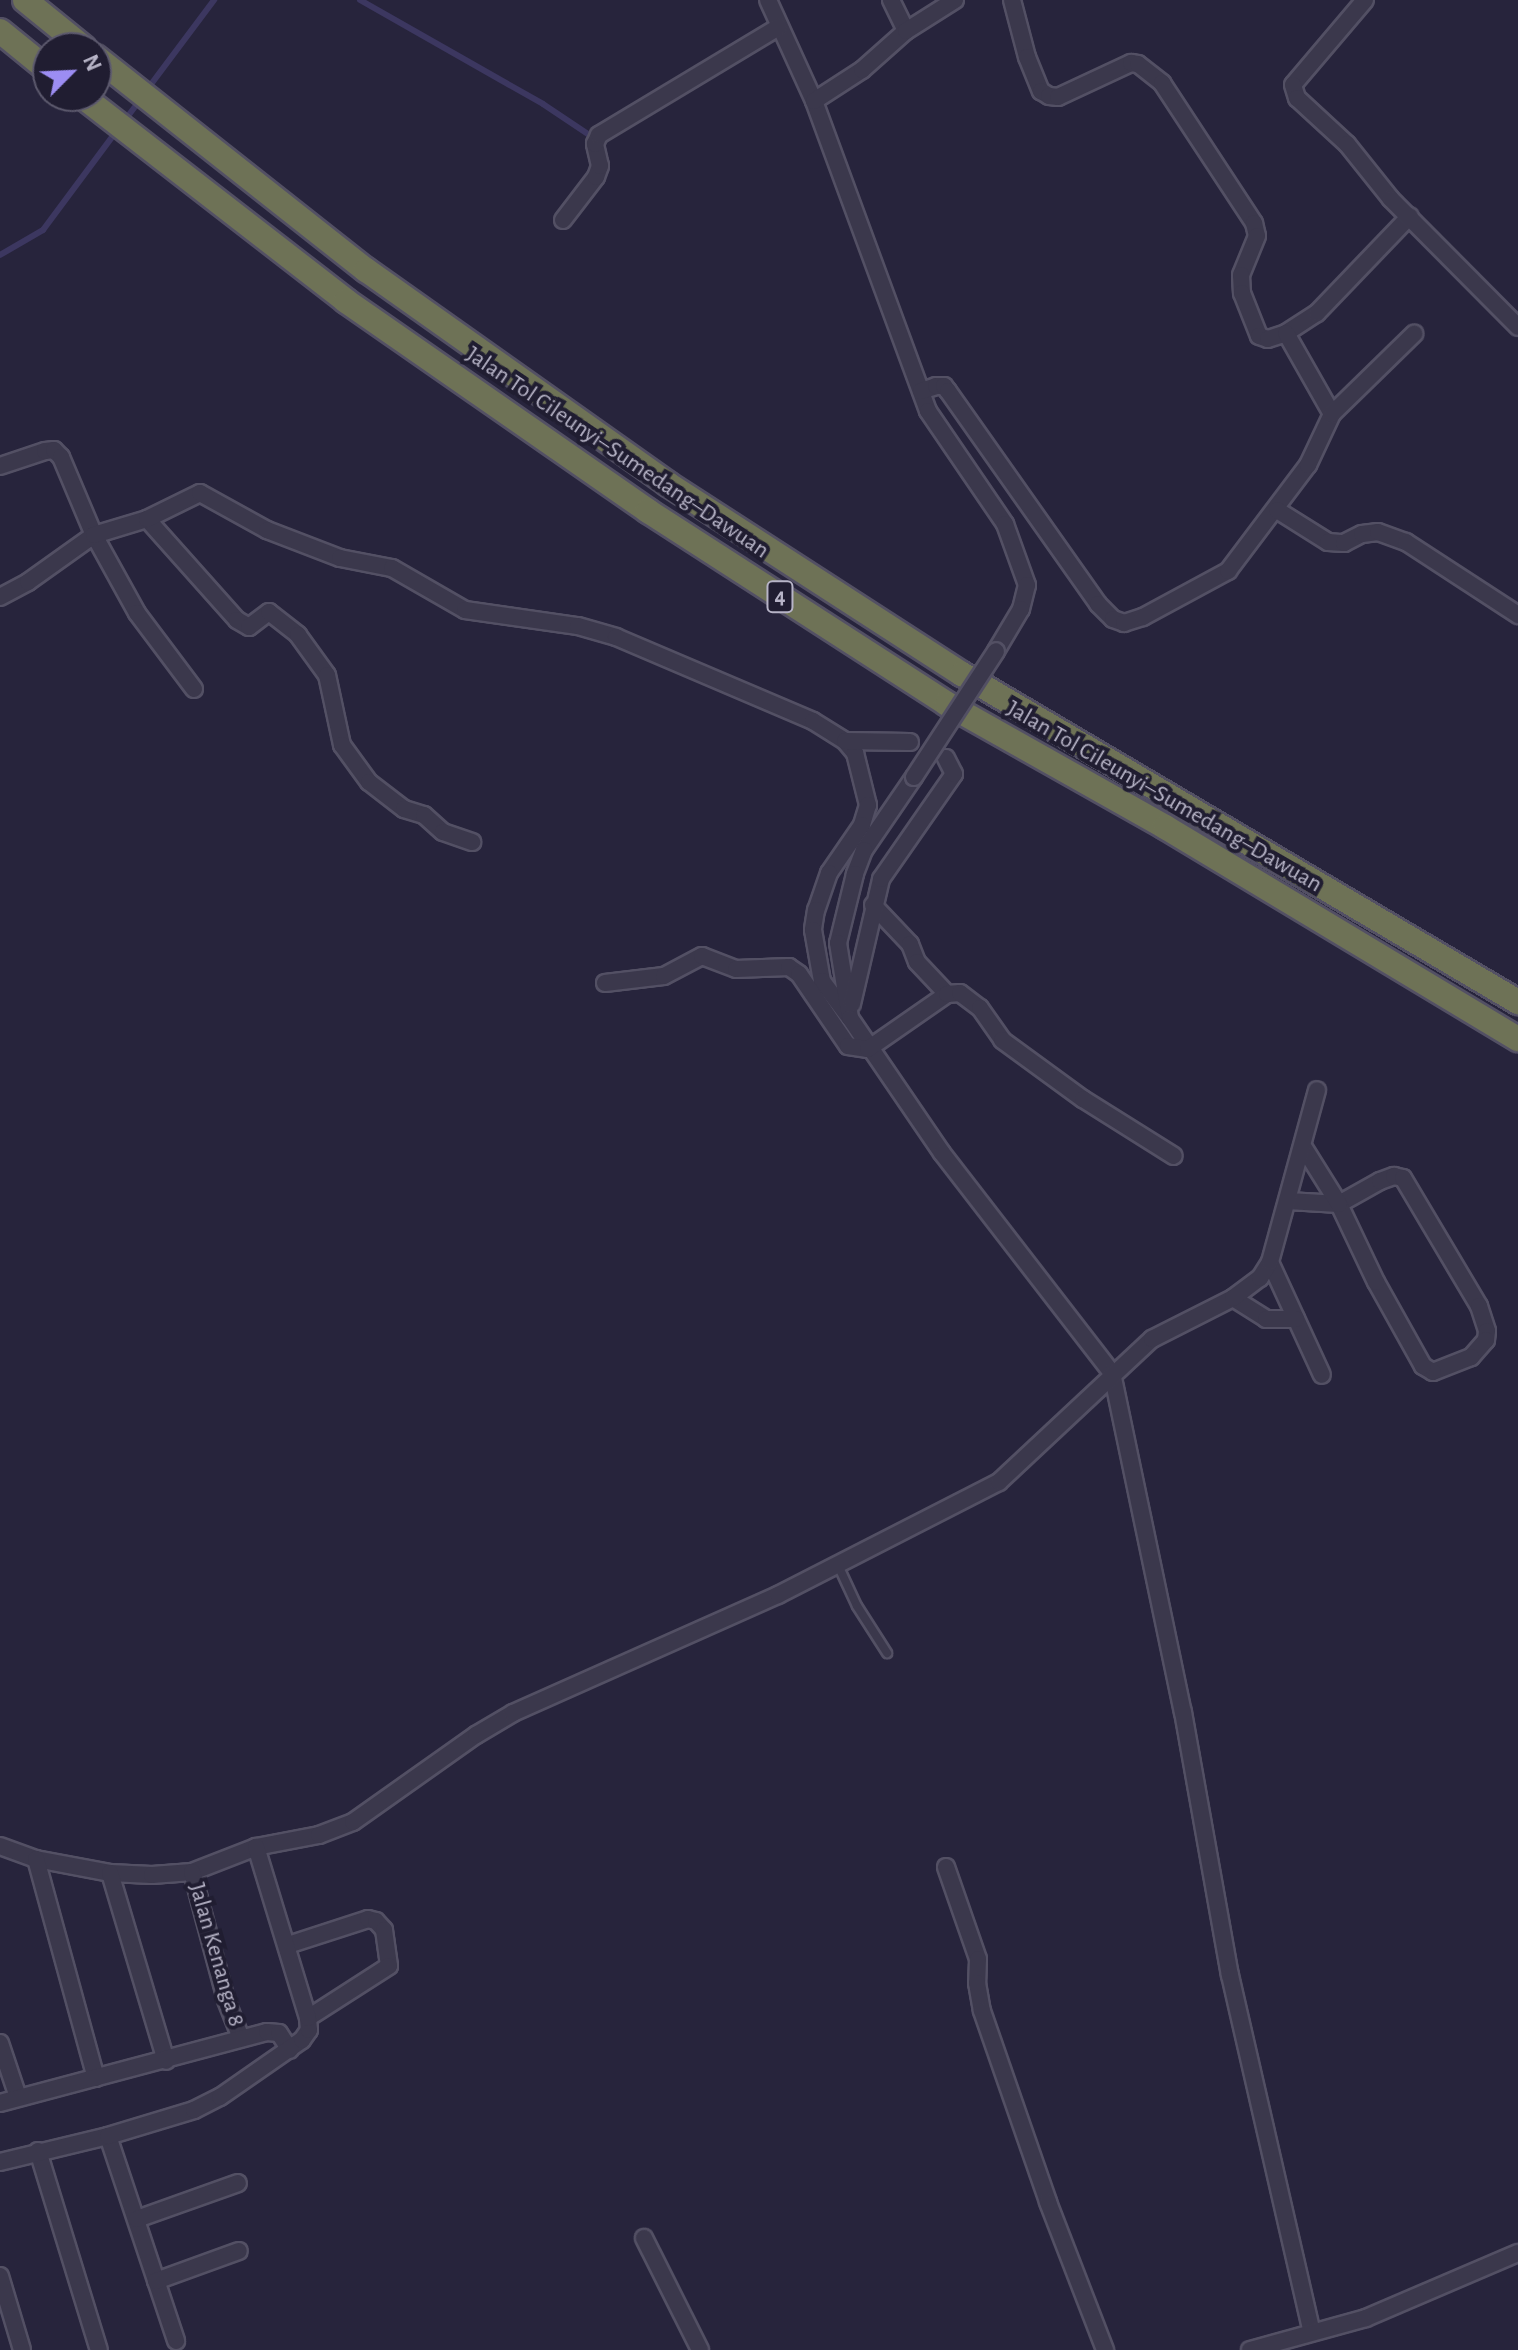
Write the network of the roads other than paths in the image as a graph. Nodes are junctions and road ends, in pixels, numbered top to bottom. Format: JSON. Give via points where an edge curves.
{"nodes":[{"id":1,"x":25,"y":0,"type":"edge"},
{"id":2,"x":768,"y":0,"type":"edge"},
{"id":3,"x":891,"y":0,"type":"edge"},
{"id":4,"x":955,"y":0,"type":"edge"},
{"id":5,"x":1012,"y":0,"type":"edge"},
{"id":6,"x":1365,"y":0,"type":"edge"},
{"id":7,"x":779,"y":27,"type":"junction"},
{"id":8,"x":0,"y":31,"type":"edge"},
{"id":9,"x":906,"y":31,"type":"junction"},
{"id":10,"x":64,"y":32,"type":"edge"},
{"id":11,"x":32,"y":57,"type":"edge"},
{"id":12,"x":112,"y":70,"type":"edge"},
{"id":13,"x":814,"y":101,"type":"junction"},
{"id":14,"x":103,"y":112,"type":"edge"},
{"id":15,"x":1410,"y":216,"type":"junction"},
{"id":16,"x":563,"y":220,"type":"dead end"},
{"id":17,"x":1518,"y":327,"type":"edge"},
{"id":18,"x":1286,"y":333,"type":"junction"},
{"id":19,"x":1414,"y":334,"type":"dead end"},
{"id":20,"x":921,"y":391,"type":"junction"},
{"id":21,"x":1332,"y":414,"type":"junction"},
{"id":22,"x":0,"y":466,"type":"edge"},
{"id":23,"x":1002,"y":472,"type":"junction"},
{"id":24,"x":982,"y":488,"type":"junction"},
{"id":25,"x":1277,"y":510,"type":"junction"},
{"id":26,"x":147,"y":519,"type":"junction"},
{"id":27,"x":94,"y":535,"type":"junction"},
{"id":28,"x":0,"y":597,"type":"edge"},
{"id":29,"x":1518,"y":615,"type":"edge"},
{"id":30,"x":194,"y":689,"type":"dead end"},
{"id":31,"x":845,"y":741,"type":"junction"},
{"id":32,"x":910,"y":742,"type":"dead end"},
{"id":33,"x":946,"y":758,"type":"dead end"},
{"id":34,"x":472,"y":842,"type":"dead end"},
{"id":35,"x":873,"y":905,"type":"junction"},
{"id":36,"x":605,"y":983,"type":"dead end"},
{"id":37,"x":947,"y":994,"type":"junction"},
{"id":38,"x":1518,"y":1002,"type":"edge"},
{"id":39,"x":850,"y":1018,"type":"junction"},
{"id":40,"x":1518,"y":1039,"type":"edge"},
{"id":41,"x":868,"y":1049,"type":"junction"},
{"id":42,"x":1317,"y":1090,"type":"dead end"},
{"id":43,"x":1304,"y":1148,"type":"junction"},
{"id":44,"x":1174,"y":1156,"type":"dead end"},
{"id":45,"x":1288,"y":1201,"type":"junction"},
{"id":46,"x":1339,"y":1204,"type":"junction"},
{"id":47,"x":1270,"y":1262,"type":"junction"},
{"id":48,"x":1233,"y":1298,"type":"junction"},
{"id":49,"x":1296,"y":1319,"type":"junction"},
{"id":50,"x":1112,"y":1373,"type":"junction"},
{"id":51,"x":1322,"y":1375,"type":"dead end"},
{"id":52,"x":837,"y":1563,"type":"junction"},
{"id":53,"x":887,"y":1653,"type":"dead end"},
{"id":54,"x":0,"y":1846,"type":"edge"},
{"id":55,"x":256,"y":1847,"type":"junction"},
{"id":56,"x":36,"y":1859,"type":"junction"},
{"id":57,"x":946,"y":1867,"type":"dead end"},
{"id":58,"x":192,"y":1872,"type":"junction"},
{"id":59,"x":110,"y":1873,"type":"junction"},
{"id":60,"x":288,"y":1945,"type":"junction"},
{"id":61,"x":308,"y":2018,"type":"junction"},
{"id":62,"x":241,"y":2038,"type":"junction"},
{"id":63,"x":0,"y":2043,"type":"edge"},
{"id":64,"x":290,"y":2050,"type":"junction"},
{"id":65,"x":166,"y":2061,"type":"junction"},
{"id":66,"x":96,"y":2078,"type":"junction"},
{"id":67,"x":18,"y":2097,"type":"junction"},
{"id":68,"x":0,"y":2103,"type":"edge"},
{"id":69,"x":108,"y":2136,"type":"junction"},
{"id":70,"x":38,"y":2151,"type":"junction"},
{"id":71,"x":0,"y":2162,"type":"edge"},
{"id":72,"x":238,"y":2183,"type":"dead end"},
{"id":73,"x":137,"y":2219,"type":"junction"},
{"id":74,"x":644,"y":2238,"type":"dead end"},
{"id":75,"x":239,"y":2251,"type":"dead end"},
{"id":76,"x":1518,"y":2253,"type":"edge"},
{"id":77,"x":0,"y":2276,"type":"edge"},
{"id":78,"x":156,"y":2281,"type":"junction"},
{"id":79,"x":1311,"y":2330,"type":"junction"},
{"id":80,"x":176,"y":2341,"type":"dead end"},
{"id":81,"x":22,"y":2350,"type":"edge"},
{"id":82,"x":99,"y":2350,"type":"edge"},
{"id":83,"x":700,"y":2350,"type":"edge"},
{"id":84,"x":1105,"y":2350,"type":"edge"},
{"id":85,"x":1250,"y":2350,"type":"edge"}],
"edges":[{"from":1,"to":10,"type":"highway"},
{"from":2,"to":7,"type":"street"},
{"from":3,"to":9,"type":"street"},
{"from":4,"to":9,"type":"street"},
{"from":5,"to":18,"type":"street","via":[[1027,57],[1041,91],[1049,96],[1058,97],[1131,63],[1162,83],[1254,223],[1257,236],[1241,275],[1242,293],[1259,336]]},
{"from":6,"to":15,"type":"street","via":[[1293,85],[1297,98],[1347,144]]},
{"from":7,"to":13,"type":"street"},
{"from":7,"to":16,"type":"street","via":[[599,135],[596,177]]},
{"from":8,"to":11,"type":"highway"},
{"from":9,"to":13,"type":"street","via":[[862,70]]},
{"from":12,"to":38,"type":"highway","name":"Jalan Tol Cileunyi–Sumedang–Dawuan","number":"4","via":[[366,270],[668,484],[962,674]]},
{"from":13,"to":20,"type":"street"},
{"from":14,"to":40,"type":"highway","name":"Jalan Tol Cileunyi–Sumedang–Dawuan","number":"4","via":[[346,301],[648,511],[947,704],[1165,827]]},
{"from":15,"to":17,"type":"street"},
{"from":15,"to":18,"type":"street","via":[[1340,291]]},
{"from":18,"to":21,"type":"street"},
{"from":19,"to":21,"type":"street"},
{"from":20,"to":23,"type":"street","via":[[944,386]]},
{"from":20,"to":24,"type":"street","via":[[928,411]]},
{"from":21,"to":25,"type":"street","via":[[1308,465]]},
{"from":22,"to":27,"type":"street","via":[[54,450],[72,478]]},
{"from":23,"to":24,"type":"street"},
{"from":23,"to":25,"type":"street","via":[[1098,604],[1124,623],[1228,571]]},
{"from":24,"to":39,"type":"street","bridge":true,"via":[[1005,524],[1027,585],[1021,609],[996,651],[864,850],[838,943]]},
{"from":25,"to":29,"type":"street","via":[[1328,542],[1344,543],[1378,532],[1406,542]]},
{"from":26,"to":27,"type":"street"},
{"from":26,"to":31,"type":"street","via":[[200,493],[281,535],[340,558],[392,568],[465,610],[578,626],[616,637],[771,702]]},
{"from":26,"to":34,"type":"street","via":[[237,620],[249,627],[269,612],[298,635],[327,675],[342,745],[369,782],[443,832]]},
{"from":27,"to":28,"type":"street"},
{"from":27,"to":30,"type":"street","via":[[137,613]]},
{"from":31,"to":32,"type":"street"},
{"from":31,"to":39,"type":"street","via":[[855,753],[868,805],[862,825],[829,873],[813,930],[822,981]]},
{"from":33,"to":35,"type":"street","via":[[954,774],[881,879]]},
{"from":35,"to":37,"type":"street"},
{"from":35,"to":39,"type":"street"},
{"from":36,"to":41,"type":"street","via":[[664,976],[702,956],[736,969],[789,967],[848,1046]]},
{"from":37,"to":41,"type":"street"},
{"from":37,"to":44,"type":"street","via":[[960,993],[980,1008],[1002,1040]]},
{"from":39,"to":41,"type":"street"},
{"from":41,"to":50,"type":"street"},
{"from":42,"to":43,"type":"street"},
{"from":43,"to":45,"type":"street"},
{"from":43,"to":46,"type":"street"},
{"from":45,"to":46,"type":"street"},
{"from":45,"to":47,"type":"street"},
{"from":46,"to":46,"type":"street","via":[[1423,1366],[1433,1372],[1471,1357],[1486,1340],[1479,1306],[1403,1178],[1380,1181]]},
{"from":47,"to":48,"type":"street","via":[[1260,1278]]},
{"from":47,"to":49,"type":"street"},
{"from":48,"to":49,"type":"street","via":[[1259,1317]]},
{"from":48,"to":50,"type":"street","via":[[1152,1339]]},
{"from":49,"to":51,"type":"street"},
{"from":50,"to":52,"type":"street","via":[[999,1482]]},
{"from":50,"to":79,"type":"street","via":[[1183,1712],[1230,1975]]},
{"from":52,"to":53,"type":"lane"},
{"from":52,"to":55,"type":"street","via":[[778,1595],[513,1713],[353,1822],[319,1835]]},
{"from":54,"to":56,"type":"street"},
{"from":55,"to":58,"type":"street"},
{"from":55,"to":60,"type":"street"},
{"from":56,"to":59,"type":"street"},
{"from":56,"to":66,"type":"street"},
{"from":57,"to":84,"type":"street","via":[[978,1959],[982,2011]]},
{"from":58,"to":59,"type":"street"},
{"from":58,"to":62,"type":"street","name":"Jalan Kenanga 8"},
{"from":59,"to":65,"type":"street"},
{"from":60,"to":61,"type":"street"},
{"from":60,"to":61,"type":"street","via":[[368,1919],[384,1930],[389,1966]]},
{"from":61,"to":64,"type":"street","via":[[309,2030]]},
{"from":62,"to":64,"type":"street","via":[[279,2033]]},
{"from":62,"to":65,"type":"street"},
{"from":63,"to":67,"type":"street"},
{"from":64,"to":69,"type":"street","via":[[194,2110]]},
{"from":65,"to":66,"type":"street"},
{"from":66,"to":67,"type":"street"},
{"from":67,"to":68,"type":"street"},
{"from":69,"to":70,"type":"street"},
{"from":69,"to":73,"type":"street"},
{"from":70,"to":71,"type":"street"},
{"from":70,"to":82,"type":"street"},
{"from":72,"to":73,"type":"street"},
{"from":73,"to":78,"type":"street"},
{"from":74,"to":83,"type":"street"},
{"from":75,"to":78,"type":"street"},
{"from":76,"to":79,"type":"street","via":[[1366,2318]]},
{"from":77,"to":81,"type":"street"},
{"from":78,"to":80,"type":"street"},
{"from":79,"to":85,"type":"street"}]}
